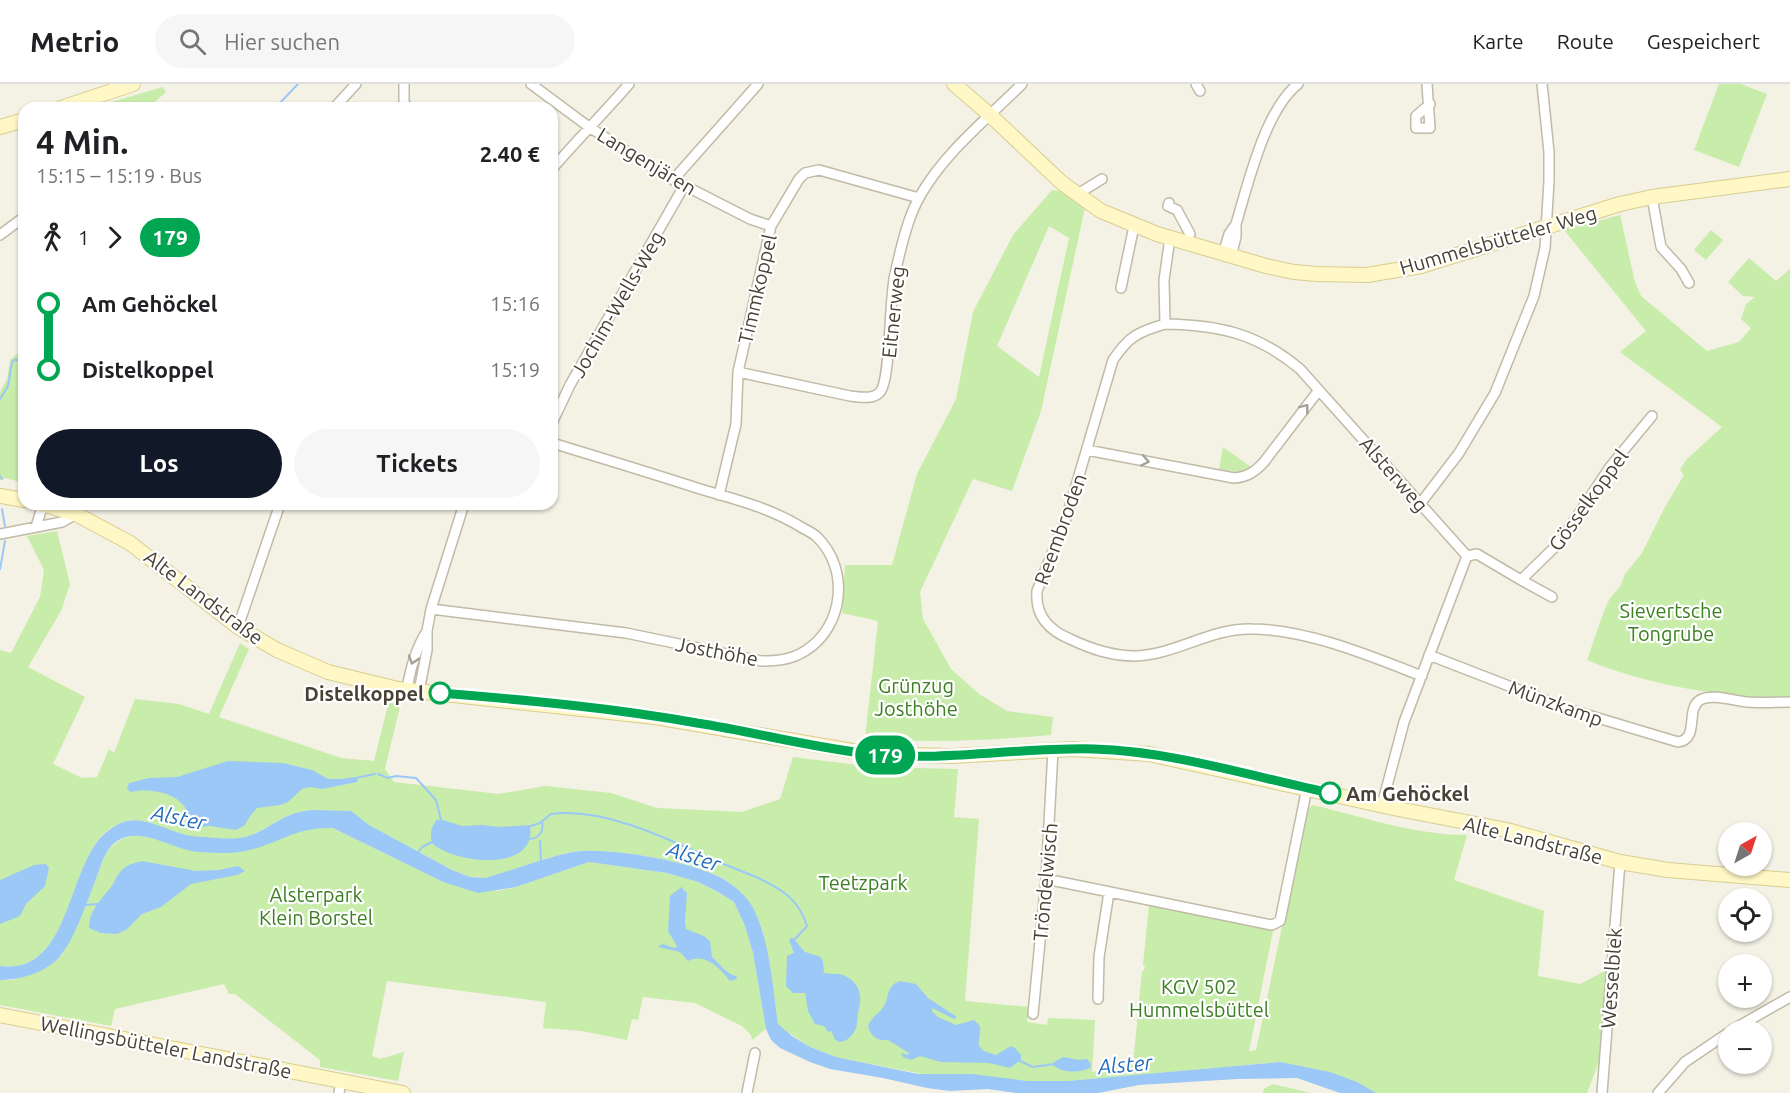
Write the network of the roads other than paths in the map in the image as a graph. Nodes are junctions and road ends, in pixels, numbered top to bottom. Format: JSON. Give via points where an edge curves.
{"nodes":[{"id":1,"x":134,"y":84,"type":"edge"},
{"id":2,"x":356,"y":84,"type":"edge"},
{"id":3,"x":404,"y":84,"type":"edge"},
{"id":4,"x":531,"y":84,"type":"edge"},
{"id":5,"x":629,"y":84,"type":"edge"},
{"id":6,"x":758,"y":84,"type":"edge"},
{"id":7,"x":954,"y":84,"type":"edge"},
{"id":8,"x":1022,"y":84,"type":"edge"},
{"id":9,"x":1427,"y":84,"type":"edge"},
{"id":10,"x":1542,"y":84,"type":"edge"},
{"id":11,"x":1293,"y":85,"type":"edge"},
{"id":12,"x":97,"y":102,"type":"edge"},
{"id":13,"x":340,"y":102,"type":"edge"},
{"id":14,"x":404,"y":102,"type":"edge"},
{"id":15,"x":556,"y":102,"type":"edge"},
{"id":16,"x":558,"y":104,"type":"edge"},
{"id":17,"x":1430,"y":104,"type":"dead end"},
{"id":18,"x":990,"y":115,"type":"junction"},
{"id":19,"x":18,"y":122,"type":"edge"},
{"id":20,"x":0,"y":127,"type":"edge"},
{"id":21,"x":590,"y":127,"type":"junction"},
{"id":22,"x":558,"y":162,"type":"edge"},
{"id":23,"x":1102,"y":179,"type":"dead end"},
{"id":24,"x":1790,"y":179,"type":"edge"},
{"id":25,"x":673,"y":180,"type":"junction"},
{"id":26,"x":1754,"y":183,"type":"junction"},
{"id":27,"x":1790,"y":183,"type":"edge"},
{"id":28,"x":684,"y":186,"type":"junction"},
{"id":29,"x":1076,"y":195,"type":"junction"},
{"id":30,"x":1652,"y":196,"type":"junction"},
{"id":31,"x":919,"y":198,"type":"junction"},
{"id":32,"x":1169,"y":203,"type":"dead end"},
{"id":33,"x":18,"y":222,"type":"edge"},
{"id":34,"x":1547,"y":225,"type":"junction"},
{"id":35,"x":771,"y":226,"type":"junction"},
{"id":36,"x":1134,"y":226,"type":"junction"},
{"id":37,"x":1190,"y":234,"type":"dead end"},
{"id":38,"x":0,"y":235,"type":"edge"},
{"id":39,"x":1170,"y":238,"type":"junction"},
{"id":40,"x":1227,"y":255,"type":"junction"},
{"id":41,"x":1689,"y":283,"type":"dead end"},
{"id":42,"x":1121,"y":288,"type":"dead end"},
{"id":43,"x":1165,"y":324,"type":"junction"},
{"id":44,"x":738,"y":372,"type":"junction"},
{"id":45,"x":1319,"y":390,"type":"junction"},
{"id":46,"x":558,"y":410,"type":"edge"},
{"id":47,"x":1652,"y":416,"type":"dead end"},
{"id":48,"x":558,"y":445,"type":"edge"},
{"id":49,"x":1087,"y":450,"type":"junction"},
{"id":50,"x":719,"y":495,"type":"junction"},
{"id":51,"x":0,"y":496,"type":"edge"},
{"id":52,"x":18,"y":499,"type":"edge"},
{"id":53,"x":1420,"y":504,"type":"junction"},
{"id":54,"x":41,"y":510,"type":"edge"},
{"id":55,"x":70,"y":510,"type":"edge"},
{"id":56,"x":73,"y":510,"type":"edge"},
{"id":57,"x":278,"y":510,"type":"edge"},
{"id":58,"x":462,"y":510,"type":"edge"},
{"id":59,"x":36,"y":527,"type":"junction"},
{"id":60,"x":0,"y":534,"type":"edge"},
{"id":61,"x":1467,"y":556,"type":"junction"},
{"id":62,"x":1521,"y":580,"type":"junction"},
{"id":63,"x":1552,"y":597,"type":"dead end"},
{"id":64,"x":431,"y":609,"type":"junction"},
{"id":65,"x":238,"y":627,"type":"junction"},
{"id":66,"x":1429,"y":655,"type":"junction"},
{"id":67,"x":1422,"y":676,"type":"junction"},
{"id":68,"x":413,"y":691,"type":"junction"},
{"id":69,"x":1790,"y":702,"type":"edge"},
{"id":70,"x":1053,"y":750,"type":"junction"},
{"id":71,"x":1307,"y":788,"type":"junction"},
{"id":72,"x":1382,"y":805,"type":"junction"},
{"id":73,"x":1620,"y":862,"type":"junction"},
{"id":74,"x":1047,"y":879,"type":"junction"},
{"id":75,"x":1790,"y":880,"type":"edge"},
{"id":76,"x":1109,"y":892,"type":"junction"},
{"id":77,"x":1790,"y":998,"type":"edge"},
{"id":78,"x":1098,"y":999,"type":"dead end"},
{"id":79,"x":1033,"y":1014,"type":"dead end"},
{"id":80,"x":0,"y":1015,"type":"edge"},
{"id":81,"x":1750,"y":1020,"type":"edge"},
{"id":82,"x":1718,"y":1040,"type":"edge"},
{"id":83,"x":755,"y":1053,"type":"dead end"},
{"id":84,"x":340,"y":1087,"type":"edge"},
{"id":85,"x":403,"y":1093,"type":"edge"},
{"id":86,"x":747,"y":1093,"type":"edge"},
{"id":87,"x":1602,"y":1093,"type":"edge"},
{"id":88,"x":1658,"y":1093,"type":"edge"}],
"edges":[{"from":1,"to":12,"type":"main road"},
{"from":2,"to":13,"type":"street"},
{"from":3,"to":14,"type":"street"},
{"from":4,"to":15,"type":"street","name":"Langenjären"},
{"from":5,"to":21,"type":"street"},
{"from":6,"to":25,"type":"street"},
{"from":7,"to":18,"type":"main road","name":"Hummelsbütteler Weg"},
{"from":8,"to":18,"type":"street","name":"Eitnerweg"},
{"from":9,"to":17,"type":"street"},
{"from":10,"to":34,"type":"street","via":[[1549,152]]},
{"from":11,"to":40,"type":"street","via":[[1267,131],[1236,224],[1229,234]]},
{"from":16,"to":21,"type":"street","name":"Langenjären"},
{"from":18,"to":29,"type":"main road","name":"Hummelsbütteler Weg"},
{"from":18,"to":31,"type":"street","name":"Eitnerweg","via":[[936,171]]},
{"from":19,"to":20,"type":"main road"},
{"from":21,"to":22,"type":"street"},
{"from":21,"to":25,"type":"street","name":"Langenjären"},
{"from":23,"to":29,"type":"street"},
{"from":24,"to":26,"type":"main road","name":"Hummelsbütteler Weg"},
{"from":25,"to":28,"type":"street","name":"Langenjären"},
{"from":26,"to":27,"type":"main road","name":"Hummelsbütteler Weg"},
{"from":26,"to":30,"type":"main road","name":"Hummelsbütteler Weg"},
{"from":28,"to":35,"type":"street","name":"Langenjären"},
{"from":28,"to":46,"type":"street","name":"Jochim-Wells-Weg"},
{"from":29,"to":36,"type":"main road","name":"Hummelsbütteler Weg"},
{"from":30,"to":34,"type":"main road","name":"Hummelsbütteler Weg"},
{"from":30,"to":41,"type":"street","via":[[1661,247]]},
{"from":31,"to":35,"type":"street","name":"Timmkoppel","via":[[812,171],[799,179]]},
{"from":31,"to":44,"type":"street","name":"Eitnerweg","via":[[894,278],[886,377],[880,393],[864,398],[850,396]]},
{"from":32,"to":37,"type":"street"},
{"from":33,"to":38,"type":"street"},
{"from":34,"to":40,"type":"main road","name":"Hummelsbütteler Weg","via":[[1421,266],[1367,275],[1294,272]]},
{"from":34,"to":53,"type":"street","via":[[1534,296],[1495,393],[1459,453]]},
{"from":35,"to":44,"type":"street","name":"Timmkoppel"},
{"from":36,"to":39,"type":"main road","name":"Hummelsbütteler Weg"},
{"from":36,"to":42,"type":"street"},
{"from":39,"to":40,"type":"main road","name":"Hummelsbütteler Weg"},
{"from":39,"to":43,"type":"street","via":[[1164,280]]},
{"from":43,"to":45,"type":"street","name":"Alsterweg","via":[[1234,331],[1280,352]]},
{"from":43,"to":49,"type":"street","name":"Reembroden","via":[[1142,331],[1124,344],[1113,360]]},
{"from":44,"to":50,"type":"street","name":"Timmkoppel","via":[[736,424]]},
{"from":49,"to":45,"type":"street","one_way":true,"via":[[1244,477],[1264,462]]},
{"from":45,"to":53,"type":"street","name":"Alsterweg"},
{"from":47,"to":62,"type":"street","name":"Gösselkoppel","via":[[1610,467],[1560,542]]},
{"from":48,"to":50,"type":"street","name":"Josthöhe"},
{"from":49,"to":67,"type":"street","name":"Reembroden","via":[[1067,516],[1037,591],[1041,617],[1059,635],[1100,652],[1136,656],[1250,629],[1351,648]]},
{"from":50,"to":64,"type":"street","name":"Josthöhe","via":[[781,514],[816,537],[833,561],[839,584],[837,609],[821,637],[805,651],[779,661],[761,661],[626,633]]},
{"from":51,"to":52,"type":"main road"},
{"from":53,"to":61,"type":"street","name":"Alsterweg"},
{"from":54,"to":59,"type":"street"},
{"from":55,"to":59,"type":"street","via":[[62,522]]},
{"from":56,"to":65,"type":"main road","name":"Alte Landstraße","via":[[141,550]]},
{"from":57,"to":65,"type":"street"},
{"from":58,"to":64,"type":"street"},
{"from":59,"to":60,"type":"street"},
{"from":61,"to":62,"type":"street","via":[[1477,554]]},
{"from":61,"to":66,"type":"street"},
{"from":62,"to":63,"type":"street"},
{"from":64,"to":68,"type":"street","via":[[427,631],[410,672]]},
{"from":65,"to":68,"type":"main road","name":"Alte Landstraße","via":[[303,663]]},
{"from":66,"to":67,"type":"street"},
{"from":66,"to":69,"type":"street","name":"Münzkamp","via":[[1568,709],[1675,742],[1684,741],[1690,733],[1701,699]]},
{"from":67,"to":72,"type":"street","via":[[1404,722]]},
{"from":68,"to":70,"type":"main road","name":"Alte Landstraße","via":[[655,717],[870,754],[953,756]]},
{"from":70,"to":71,"type":"main road","name":"Alte Landstraße","via":[[1149,754]]},
{"from":70,"to":74,"type":"street","name":"Tröndelwisch"},
{"from":71,"to":72,"type":"main road","name":"Alte Landstraße"},
{"from":71,"to":76,"type":"street","via":[[1280,921],[1272,925]]},
{"from":72,"to":73,"type":"main road","name":"Alte Landstraße","via":[[1507,830]]},
{"from":73,"to":75,"type":"main road","name":"Alte Landstraße"},
{"from":73,"to":87,"type":"street","name":"Wesselblek"},
{"from":74,"to":76,"type":"street"},
{"from":74,"to":79,"type":"street","name":"Tröndelwisch"},
{"from":76,"to":78,"type":"street"},
{"from":77,"to":81,"type":"street"},
{"from":80,"to":84,"type":"main road","name":"Wellingsbütteler Landstraße"},
{"from":82,"to":88,"type":"street","via":[[1686,1062]]},
{"from":83,"to":86,"type":"street"},
{"from":84,"to":85,"type":"main road","name":"Wellingsbütteler Landstraße"}]}
